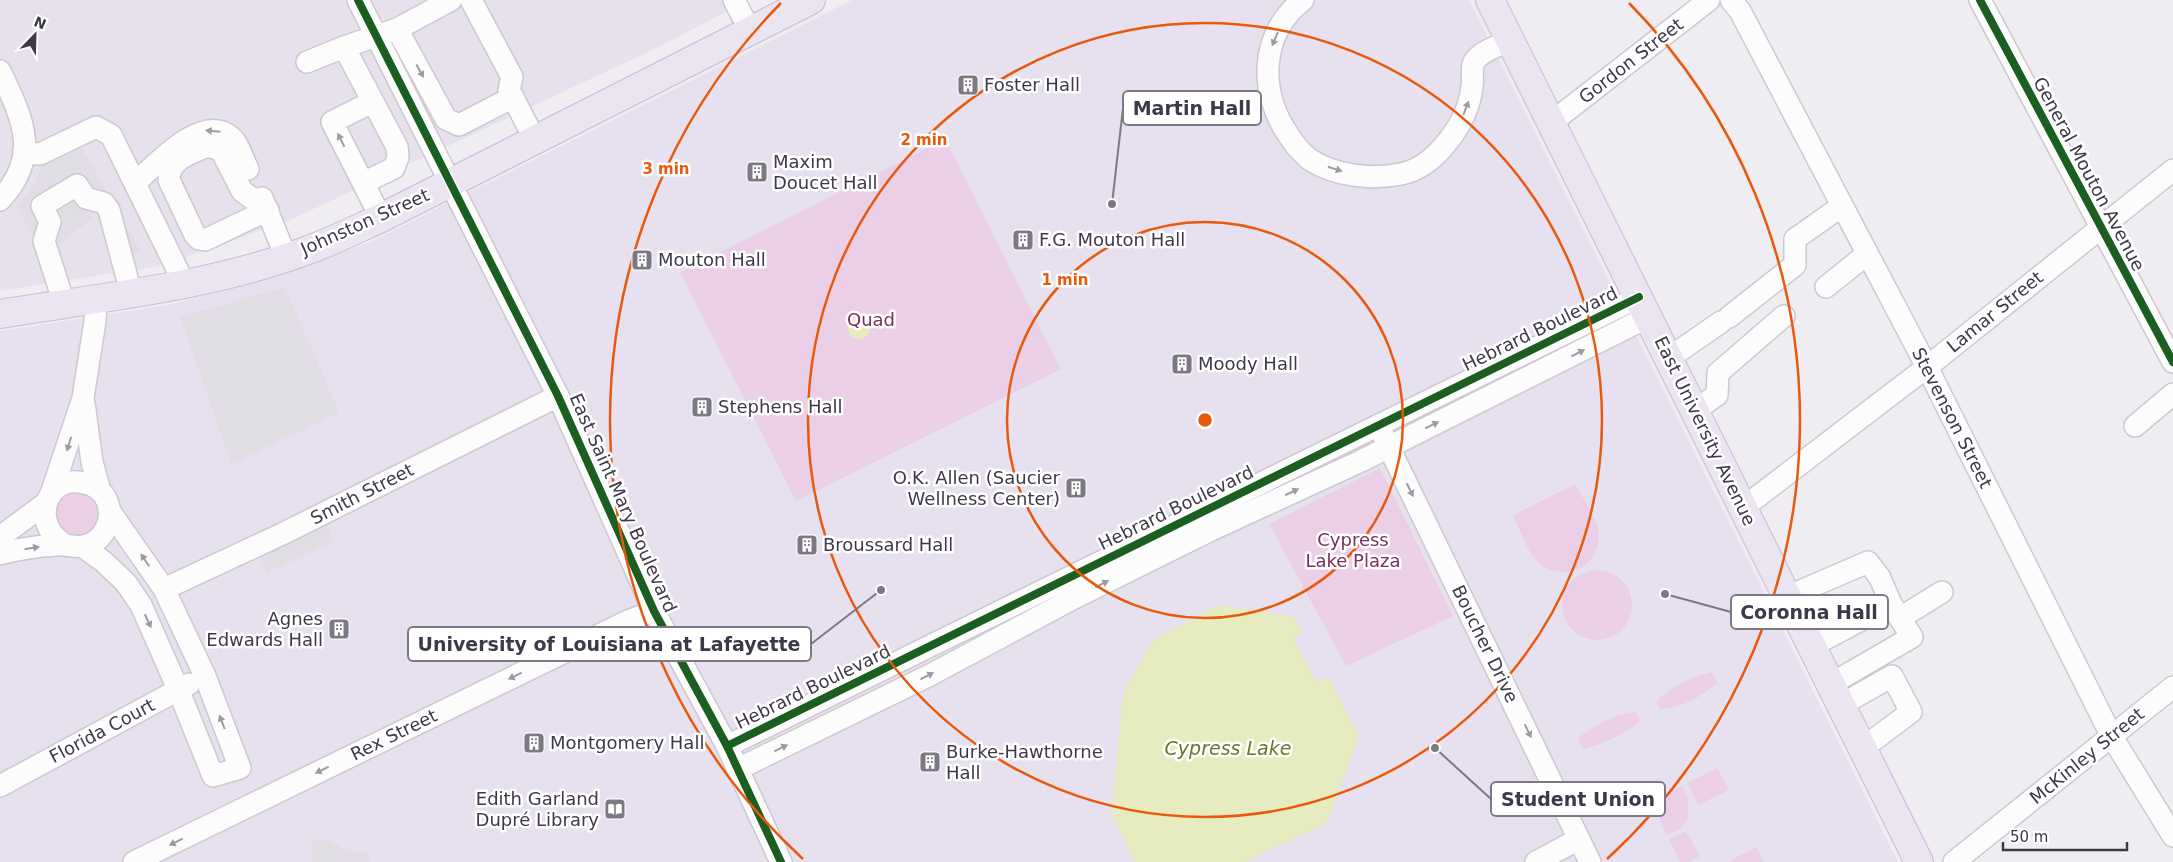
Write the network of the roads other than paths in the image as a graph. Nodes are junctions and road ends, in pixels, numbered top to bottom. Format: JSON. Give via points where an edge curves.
{"nodes":[{"id":1,"x":358,"y":0,"type":"edge"},
{"id":2,"x":451,"y":0,"type":"edge"},
{"id":3,"x":471,"y":0,"type":"edge"},
{"id":4,"x":734,"y":0,"type":"edge"},
{"id":5,"x":812,"y":0,"type":"edge"},
{"id":6,"x":1303,"y":0,"type":"edge"},
{"id":7,"x":1490,"y":0,"type":"edge"},
{"id":8,"x":1710,"y":0,"type":"edge"},
{"id":9,"x":1731,"y":0,"type":"edge"},
{"id":10,"x":1980,"y":0,"type":"edge"},
{"id":11,"x":397,"y":29,"type":"junction"},
{"id":12,"x":750,"y":31,"type":"junction"},
{"id":13,"x":377,"y":36,"type":"junction"},
{"id":14,"x":1510,"y":40,"type":"junction"},
{"id":15,"x":344,"y":47,"type":"junction"},
{"id":16,"x":307,"y":62,"type":"dead end"},
{"id":17,"x":0,"y":70,"type":"edge"},
{"id":18,"x":513,"y":97,"type":"junction"},
{"id":19,"x":372,"y":102,"type":"junction"},
{"id":20,"x":1552,"y":122,"type":"junction"},
{"id":21,"x":535,"y":140,"type":"junction"},
{"id":22,"x":24,"y":153,"type":"junction"},
{"id":23,"x":2173,"y":170,"type":"edge"},
{"id":24,"x":14,"y":182,"type":"junction"},
{"id":25,"x":452,"y":182,"type":"junction"},
{"id":26,"x":135,"y":183,"type":"junction"},
{"id":27,"x":363,"y":183,"type":"junction"},
{"id":28,"x":0,"y":200,"type":"edge"},
{"id":29,"x":42,"y":206,"type":"junction"},
{"id":30,"x":1842,"y":206,"type":"junction"},
{"id":31,"x":268,"y":210,"type":"junction"},
{"id":32,"x":381,"y":218,"type":"junction"},
{"id":33,"x":2099,"y":227,"type":"junction"},
{"id":34,"x":199,"y":239,"type":"junction"},
{"id":35,"x":164,"y":244,"type":"junction"},
{"id":36,"x":1867,"y":254,"type":"junction"},
{"id":37,"x":286,"y":257,"type":"junction"},
{"id":38,"x":184,"y":283,"type":"junction"},
{"id":39,"x":1826,"y":287,"type":"dead end"},
{"id":40,"x":130,"y":293,"type":"junction"},
{"id":41,"x":96,"y":298,"type":"junction"},
{"id":42,"x":64,"y":303,"type":"junction"},
{"id":43,"x":1644,"y":307,"type":"junction"},
{"id":44,"x":0,"y":314,"type":"edge"},
{"id":45,"x":1784,"y":316,"type":"dead end"},
{"id":46,"x":1530,"y":351,"type":"junction"},
{"id":47,"x":1669,"y":358,"type":"junction"},
{"id":48,"x":2173,"y":362,"type":"edge"},
{"id":49,"x":1927,"y":367,"type":"junction"},
{"id":50,"x":1540,"y":372,"type":"junction"},
{"id":51,"x":2173,"y":394,"type":"edge"},
{"id":52,"x":558,"y":396,"type":"junction"},
{"id":53,"x":84,"y":398,"type":"junction"},
{"id":54,"x":1695,"y":410,"type":"junction"},
{"id":55,"x":1379,"y":426,"type":"junction"},
{"id":56,"x":2135,"y":426,"type":"dead end"},
{"id":57,"x":1389,"y":447,"type":"junction"},
{"id":58,"x":100,"y":491,"type":"junction"},
{"id":59,"x":49,"y":498,"type":"junction"},
{"id":60,"x":1744,"y":507,"type":"junction"},
{"id":61,"x":110,"y":510,"type":"junction"},
{"id":62,"x":0,"y":537,"type":"edge"},
{"id":63,"x":73,"y":545,"type":"junction"},
{"id":64,"x":0,"y":554,"type":"edge"},
{"id":65,"x":1072,"y":588,"type":"junction"},
{"id":66,"x":164,"y":589,"type":"junction"},
{"id":67,"x":1942,"y":592,"type":"dead end"},
{"id":68,"x":1787,"y":597,"type":"junction"},
{"id":69,"x":654,"y":611,"type":"junction"},
{"id":70,"x":1895,"y":611,"type":"junction"},
{"id":71,"x":1812,"y":646,"type":"junction"},
{"id":72,"x":1882,"y":655,"type":"junction"},
{"id":73,"x":205,"y":676,"type":"junction"},
{"id":74,"x":1892,"y":676,"type":"junction"},
{"id":75,"x":2173,"y":687,"type":"edge"},
{"id":76,"x":178,"y":690,"type":"junction"},
{"id":77,"x":836,"y":692,"type":"junction"},
{"id":78,"x":1836,"y":695,"type":"junction"},
{"id":79,"x":847,"y":716,"type":"junction"},
{"id":80,"x":2112,"y":737,"type":"junction"},
{"id":81,"x":727,"y":746,"type":"junction"},
{"id":82,"x":1863,"y":748,"type":"junction"},
{"id":83,"x":738,"y":769,"type":"junction"},
{"id":84,"x":0,"y":786,"type":"edge"},
{"id":85,"x":2173,"y":836,"type":"edge"},
{"id":86,"x":1579,"y":838,"type":"junction"},
{"id":87,"x":134,"y":862,"type":"edge"},
{"id":88,"x":781,"y":862,"type":"edge"},
{"id":89,"x":1536,"y":862,"type":"edge"},
{"id":90,"x":1590,"y":862,"type":"edge"},
{"id":91,"x":1919,"y":862,"type":"edge"},
{"id":92,"x":1954,"y":862,"type":"edge"}],
"edges":[{"from":1,"to":13,"type":"street","name":"East Saint Mary Boulevard"},
{"from":2,"to":11,"type":"street"},
{"from":3,"to":18,"type":"street","via":[[512,77],[509,90]]},
{"from":4,"to":12,"type":"street"},
{"from":5,"to":12,"type":"main road","name":"Johnston Street"},
{"from":6,"to":14,"type":"street","one_way":true,"via":[[1284,20],[1272,44],[1266,72],[1270,98],[1279,122],[1293,142],[1309,158],[1337,171],[1375,178],[1403,174],[1428,161],[1453,132],[1466,110],[1472,88],[1472,68],[1477,58]]},
{"from":7,"to":14,"type":"main road","name":"East University Avenue"},
{"from":8,"to":20,"type":"street","name":"Gordon Street"},
{"from":9,"to":30,"type":"street","name":"Stevenson Street"},
{"from":10,"to":33,"type":"street","name":"General Mouton Avenue"},
{"from":11,"to":13,"type":"street"},
{"from":11,"to":18,"type":"street","one_way":true,"via":[[446,118],[459,125]]},
{"from":12,"to":21,"type":"main road","name":"Johnston Street"},
{"from":13,"to":15,"type":"street"},
{"from":13,"to":25,"type":"street","name":"East Saint Mary Boulevard"},
{"from":14,"to":20,"type":"main road","name":"East University Avenue"},
{"from":15,"to":16,"type":"street"},
{"from":15,"to":19,"type":"street"},
{"from":17,"to":22,"type":"street","via":[[20,113]]},
{"from":18,"to":21,"type":"street"},
{"from":19,"to":27,"type":"street","via":[[397,147],[398,157],[394,168]]},
{"from":27,"to":19,"type":"street","one_way":true,"via":[[332,122]]},
{"from":20,"to":43,"type":"main road","name":"East University Avenue"},
{"from":21,"to":25,"type":"main road","name":"Johnston Street"},
{"from":22,"to":24,"type":"street"},
{"from":22,"to":26,"type":"street","via":[[40,154],[96,127],[111,135]]},
{"from":23,"to":33,"type":"street","name":"Lamar Street"},
{"from":24,"to":28,"type":"street"},
{"from":24,"to":29,"type":"street","via":[[38,198]]},
{"from":25,"to":32,"type":"main road","name":"Johnston Street"},
{"from":25,"to":52,"type":"street","name":"East Saint Mary Boulevard"},
{"from":31,"to":26,"type":"street","one_way":true,"via":[[233,138],[221,131],[208,129],[195,134]]},
{"from":26,"to":35,"type":"street"},
{"from":27,"to":32,"type":"street"},
{"from":29,"to":40,"type":"street","via":[[76,185],[86,198],[104,203],[109,210]]},
{"from":29,"to":42,"type":"street","via":[[50,222],[44,241]]},
{"from":30,"to":36,"type":"street","name":"Stevenson Street"},
{"from":30,"to":47,"type":"street","via":[[1795,239],[1795,265]]},
{"from":31,"to":34,"type":"street","via":[[210,238]]},
{"from":31,"to":34,"type":"street","via":[[242,191],[221,150],[207,146],[176,160],[169,173],[169,180]]},
{"from":31,"to":37,"type":"street"},
{"from":32,"to":37,"type":"main road","name":"Johnston Street"},
{"from":33,"to":48,"type":"street","name":"General Mouton Avenue"},
{"from":33,"to":49,"type":"street","name":"Lamar Street"},
{"from":34,"to":35,"type":"street"},
{"from":35,"to":38,"type":"street"},
{"from":36,"to":39,"type":"street"},
{"from":36,"to":49,"type":"street","name":"Stevenson Street"},
{"from":37,"to":38,"type":"main road","name":"Johnston Street"},
{"from":38,"to":40,"type":"main road","name":"Johnston Street"},
{"from":40,"to":41,"type":"main road","name":"Johnston Street"},
{"from":41,"to":42,"type":"main road","name":"Johnston Street"},
{"from":41,"to":53,"type":"street"},
{"from":42,"to":44,"type":"main road","name":"Johnston Street"},
{"from":43,"to":46,"type":"street","name":"Hebrard Boulevard"},
{"from":43,"to":47,"type":"main road","name":"East University Avenue"},
{"from":50,"to":43,"type":"street","name":"Hebrard Boulevard","one_way":true},
{"from":45,"to":54,"type":"street","via":[[1718,373],[1717,396]]},
{"from":46,"to":50,"type":"street"},
{"from":46,"to":55,"type":"street","name":"Hebrard Boulevard"},
{"from":47,"to":54,"type":"main road","name":"East University Avenue"},
{"from":49,"to":60,"type":"street","name":"Lamar Street"},
{"from":49,"to":80,"type":"street","name":"Stevenson Street"},
{"from":57,"to":50,"type":"street","name":"Hebrard Boulevard","one_way":true},
{"from":51,"to":56,"type":"street"},
{"from":52,"to":66,"type":"street","name":"Smith Street","via":[[282,534]]},
{"from":52,"to":69,"type":"street","name":"East Saint Mary Boulevard"},
{"from":53,"to":58,"type":"street","via":[[92,462]]},
{"from":53,"to":59,"type":"street","one_way":true},
{"from":54,"to":60,"type":"main road","name":"East University Avenue"},
{"from":55,"to":57,"type":"street","name":"Boucher Drive"},
{"from":55,"to":65,"type":"street","name":"Hebrard Boulevard"},
{"from":65,"to":57,"type":"street","name":"Hebrard Boulevard","one_way":true,"via":[[1211,530]]},
{"from":57,"to":86,"type":"street","name":"Boucher Drive","one_way":true},
{"from":58,"to":59,"type":"street","via":[[80,482],[69,482]]},
{"from":58,"to":61,"type":"street"},
{"from":59,"to":62,"type":"street"},
{"from":59,"to":63,"type":"street","via":[[44,513],[49,532]]},
{"from":60,"to":68,"type":"main road","name":"East University Avenue"},
{"from":61,"to":63,"type":"street","via":[[109,520],[99,538]]},
{"from":66,"to":61,"type":"street","one_way":true},
{"from":64,"to":63,"type":"street","one_way":true},
{"from":63,"to":76,"type":"street","one_way":true,"via":[[104,562],[126,583],[145,614]]},
{"from":65,"to":77,"type":"street","name":"Hebrard Boulevard"},
{"from":79,"to":65,"type":"street","name":"Hebrard Boulevard","one_way":true,"via":[[930,675]]},
{"from":66,"to":73,"type":"street"},
{"from":67,"to":70,"type":"street"},
{"from":68,"to":70,"type":"street","via":[[1868,562],[1880,578]]},
{"from":68,"to":71,"type":"main road","name":"East University Avenue"},
{"from":69,"to":81,"type":"street","name":"East Saint Mary Boulevard"},
{"from":69,"to":87,"type":"street","name":"Rex Street","one_way":true},
{"from":70,"to":71,"type":"street"},
{"from":70,"to":72,"type":"street","via":[[1912,637]]},
{"from":71,"to":78,"type":"main road","name":"East University Avenue"},
{"from":72,"to":74,"type":"street"},
{"from":72,"to":78,"type":"street"},
{"from":73,"to":76,"type":"street","name":"Florida Court"},
{"from":76,"to":73,"type":"street","one_way":true,"via":[[213,776],[240,768]]},
{"from":74,"to":78,"type":"street"},
{"from":74,"to":82,"type":"street","via":[[1911,712]]},
{"from":75,"to":80,"type":"street","name":"McKinley Street"},
{"from":76,"to":84,"type":"street","name":"Florida Court"},
{"from":77,"to":79,"type":"street","name":"Hebrard Boulevard"},
{"from":77,"to":81,"type":"street","name":"Hebrard Boulevard"},
{"from":78,"to":82,"type":"main road","name":"East University Avenue"},
{"from":83,"to":79,"type":"street","name":"Hebrard Boulevard","one_way":true},
{"from":80,"to":85,"type":"street","name":"Stevenson Street"},
{"from":80,"to":92,"type":"street","name":"McKinley Street"},
{"from":81,"to":83,"type":"street","name":"East Saint Mary Boulevard"},
{"from":82,"to":91,"type":"main road","name":"East University Avenue"},
{"from":83,"to":88,"type":"street","name":"East Saint Mary Boulevard"},
{"from":86,"to":89,"type":"street"},
{"from":86,"to":90,"type":"street","name":"Boucher Drive"}]}
